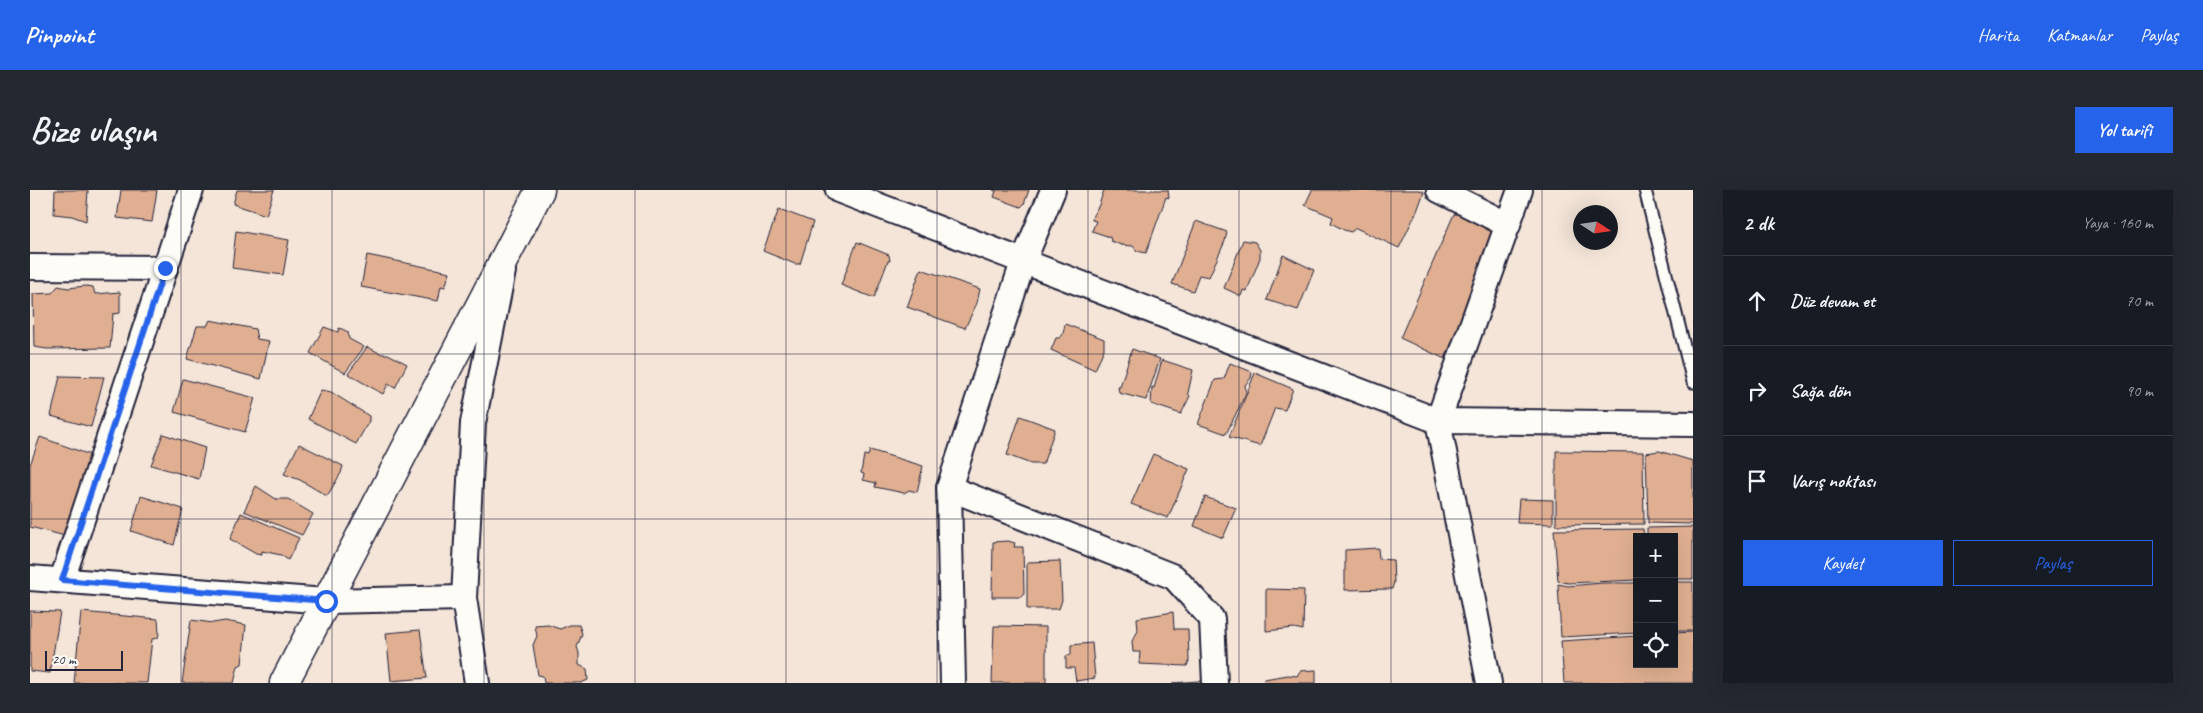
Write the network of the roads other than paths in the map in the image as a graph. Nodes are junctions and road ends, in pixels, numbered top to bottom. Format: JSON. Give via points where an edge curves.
{"nodes":[{"id":1,"x":191,"y":190,"type":"edge"},
{"id":2,"x":540,"y":190,"type":"edge"},
{"id":3,"x":838,"y":190,"type":"edge"},
{"id":4,"x":1052,"y":190,"type":"edge"},
{"id":5,"x":1439,"y":190,"type":"edge"},
{"id":6,"x":1520,"y":190,"type":"edge"},
{"id":7,"x":1645,"y":190,"type":"edge"},
{"id":8,"x":1508,"y":225,"type":"junction"},
{"id":9,"x":506,"y":255,"type":"junction"},
{"id":10,"x":1024,"y":262,"type":"junction"},
{"id":11,"x":30,"y":267,"type":"edge"},
{"id":12,"x":165,"y":268,"type":"junction"},
{"id":13,"x":1693,"y":382,"type":"edge"},
{"id":14,"x":1438,"y":421,"type":"junction"},
{"id":15,"x":1693,"y":424,"type":"edge"},
{"id":16,"x":949,"y":488,"type":"junction"},
{"id":17,"x":30,"y":578,"type":"edge"},
{"id":18,"x":62,"y":580,"type":"junction"},
{"id":19,"x":464,"y":598,"type":"junction"},
{"id":20,"x":326,"y":601,"type":"junction"},
{"id":21,"x":284,"y":683,"type":"edge"},
{"id":22,"x":477,"y":683,"type":"edge"},
{"id":23,"x":953,"y":683,"type":"edge"},
{"id":24,"x":1214,"y":683,"type":"edge"},
{"id":25,"x":1489,"y":683,"type":"edge"}],
"edges":[{"from":1,"to":12,"type":"street"},
{"from":2,"to":9,"type":"street"},
{"from":3,"to":10,"type":"street"},
{"from":4,"to":10,"type":"street"},
{"from":5,"to":8,"type":"street"},
{"from":6,"to":8,"type":"street"},
{"from":7,"to":13,"type":"lane"},
{"from":8,"to":14,"type":"street"},
{"from":9,"to":19,"type":"street","via":[[473,423]]},
{"from":9,"to":20,"type":"street"},
{"from":10,"to":14,"type":"street"},
{"from":10,"to":16,"type":"street"},
{"from":11,"to":12,"type":"street"},
{"from":12,"to":18,"type":"street"},
{"from":14,"to":15,"type":"street"},
{"from":14,"to":25,"type":"street"},
{"from":16,"to":23,"type":"street"},
{"from":16,"to":24,"type":"street","via":[[1174,577],[1212,619]]},
{"from":17,"to":18,"type":"street"},
{"from":18,"to":20,"type":"street"},
{"from":19,"to":20,"type":"street"},
{"from":19,"to":22,"type":"street"},
{"from":20,"to":21,"type":"street"}]}
